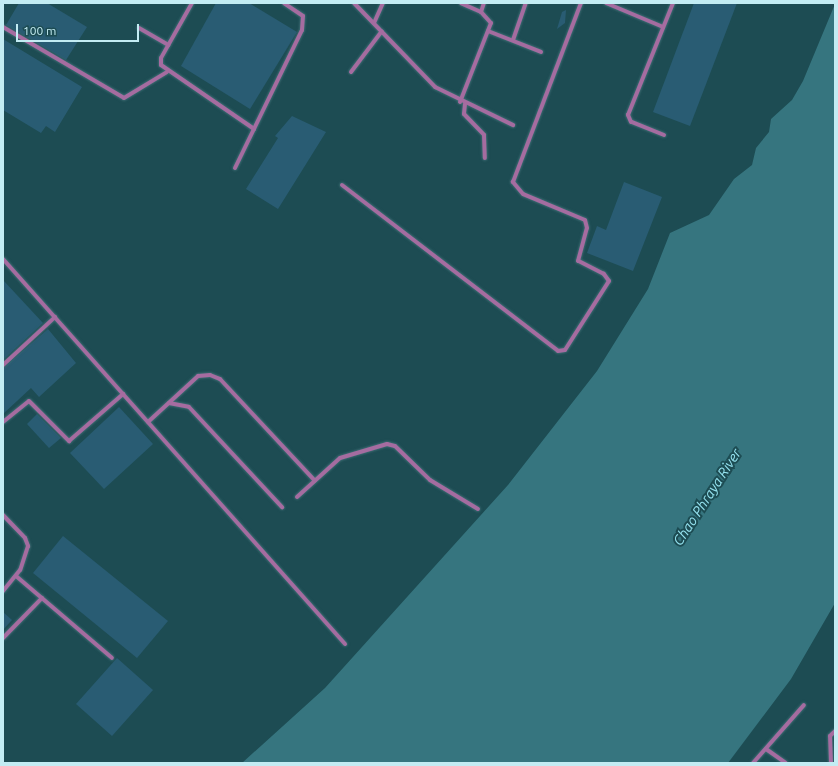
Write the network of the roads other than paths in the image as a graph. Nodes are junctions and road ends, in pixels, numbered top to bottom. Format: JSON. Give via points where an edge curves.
{"nodes":[{"id":1,"x":192,"y":3,"type":"edge"},
{"id":2,"x":284,"y":3,"type":"edge"},
{"id":3,"x":354,"y":3,"type":"edge"},
{"id":4,"x":383,"y":3,"type":"edge"},
{"id":5,"x":461,"y":3,"type":"edge"},
{"id":6,"x":484,"y":3,"type":"edge"},
{"id":7,"x":526,"y":3,"type":"edge"},
{"id":8,"x":581,"y":3,"type":"edge"},
{"id":9,"x":606,"y":3,"type":"edge"},
{"id":10,"x":673,"y":3,"type":"edge"},
{"id":11,"x":481,"y":12,"type":"junction"},
{"id":12,"x":374,"y":23,"type":"junction"},
{"id":13,"x":3,"y":27,"type":"edge"},
{"id":14,"x":663,"y":27,"type":"junction"},
{"id":15,"x":140,"y":28,"type":"dead end"},
{"id":16,"x":382,"y":31,"type":"junction"},
{"id":17,"x":488,"y":31,"type":"junction"},
{"id":18,"x":513,"y":40,"type":"junction"},
{"id":19,"x":168,"y":45,"type":"junction"},
{"id":20,"x":541,"y":52,"type":"dead end"},
{"id":21,"x":167,"y":72,"type":"junction"},
{"id":22,"x":351,"y":72,"type":"dead end"},
{"id":23,"x":460,"y":102,"type":"junction"},
{"id":24,"x":465,"y":104,"type":"junction"},
{"id":25,"x":513,"y":125,"type":"dead end"},
{"id":26,"x":254,"y":129,"type":"junction"},
{"id":27,"x":664,"y":135,"type":"dead end"},
{"id":28,"x":485,"y":158,"type":"dead end"},
{"id":29,"x":235,"y":168,"type":"dead end"},
{"id":30,"x":342,"y":185,"type":"dead end"},
{"id":31,"x":3,"y":259,"type":"edge"},
{"id":32,"x":55,"y":317,"type":"junction"},
{"id":33,"x":3,"y":365,"type":"edge"},
{"id":34,"x":123,"y":394,"type":"junction"},
{"id":35,"x":168,"y":403,"type":"junction"},
{"id":36,"x":3,"y":422,"type":"edge"},
{"id":37,"x":148,"y":422,"type":"junction"},
{"id":38,"x":315,"y":481,"type":"junction"},
{"id":39,"x":297,"y":497,"type":"dead end"},
{"id":40,"x":282,"y":507,"type":"dead end"},
{"id":41,"x":478,"y":509,"type":"dead end"},
{"id":42,"x":3,"y":515,"type":"edge"},
{"id":43,"x":16,"y":576,"type":"junction"},
{"id":44,"x":3,"y":591,"type":"edge"},
{"id":45,"x":42,"y":598,"type":"junction"},
{"id":46,"x":3,"y":638,"type":"edge"},
{"id":47,"x":345,"y":644,"type":"dead end"},
{"id":48,"x":112,"y":658,"type":"dead end"},
{"id":49,"x":804,"y":705,"type":"dead end"},
{"id":50,"x":835,"y":731,"type":"edge"},
{"id":51,"x":766,"y":749,"type":"junction"},
{"id":52,"x":753,"y":763,"type":"edge"},
{"id":53,"x":786,"y":763,"type":"edge"},
{"id":54,"x":831,"y":763,"type":"edge"}],
"edges":[{"from":1,"to":19,"type":"lane"},
{"from":2,"to":26,"type":"lane","via":[[303,16],[304,21]]},
{"from":3,"to":12,"type":"lane"},
{"from":4,"to":12,"type":"lane"},
{"from":5,"to":11,"type":"lane"},
{"from":6,"to":11,"type":"lane"},
{"from":7,"to":18,"type":"lane"},
{"from":8,"to":30,"type":"lane","via":[[513,182],[523,194],[585,220],[587,228],[578,260],[604,274],[609,281],[565,350],[558,351]]},
{"from":9,"to":14,"type":"lane"},
{"from":10,"to":14,"type":"lane"},
{"from":11,"to":17,"type":"lane","via":[[490,22]]},
{"from":12,"to":16,"type":"lane"},
{"from":13,"to":21,"type":"lane","via":[[124,98]]},
{"from":14,"to":27,"type":"lane","via":[[628,115],[631,122]]},
{"from":15,"to":19,"type":"lane"},
{"from":16,"to":22,"type":"lane"},
{"from":16,"to":23,"type":"lane","via":[[435,87]]},
{"from":17,"to":18,"type":"lane"},
{"from":17,"to":23,"type":"lane"},
{"from":18,"to":20,"type":"lane"},
{"from":19,"to":21,"type":"lane","via":[[161,58],[161,65]]},
{"from":21,"to":26,"type":"lane"},
{"from":23,"to":24,"type":"lane"},
{"from":24,"to":25,"type":"lane"},
{"from":24,"to":28,"type":"lane","via":[[464,114],[484,135]]},
{"from":26,"to":29,"type":"lane"},
{"from":31,"to":32,"type":"lane"},
{"from":32,"to":33,"type":"lane"},
{"from":32,"to":34,"type":"lane"},
{"from":34,"to":36,"type":"lane","via":[[69,441],[29,401]]},
{"from":34,"to":37,"type":"lane"},
{"from":35,"to":37,"type":"lane"},
{"from":35,"to":38,"type":"lane","via":[[198,376],[220,379]]},
{"from":35,"to":40,"type":"lane","via":[[190,407]]},
{"from":37,"to":47,"type":"lane"},
{"from":38,"to":39,"type":"lane"},
{"from":38,"to":41,"type":"lane","via":[[340,458],[387,444],[395,446],[430,480]]},
{"from":42,"to":43,"type":"lane","via":[[25,538],[28,546],[27,557]]},
{"from":43,"to":44,"type":"lane"},
{"from":43,"to":45,"type":"lane"},
{"from":45,"to":46,"type":"lane"},
{"from":45,"to":48,"type":"lane"},
{"from":49,"to":51,"type":"lane"},
{"from":50,"to":54,"type":"lane","via":[[830,736]]},
{"from":51,"to":52,"type":"lane"},
{"from":51,"to":53,"type":"lane"}]}
